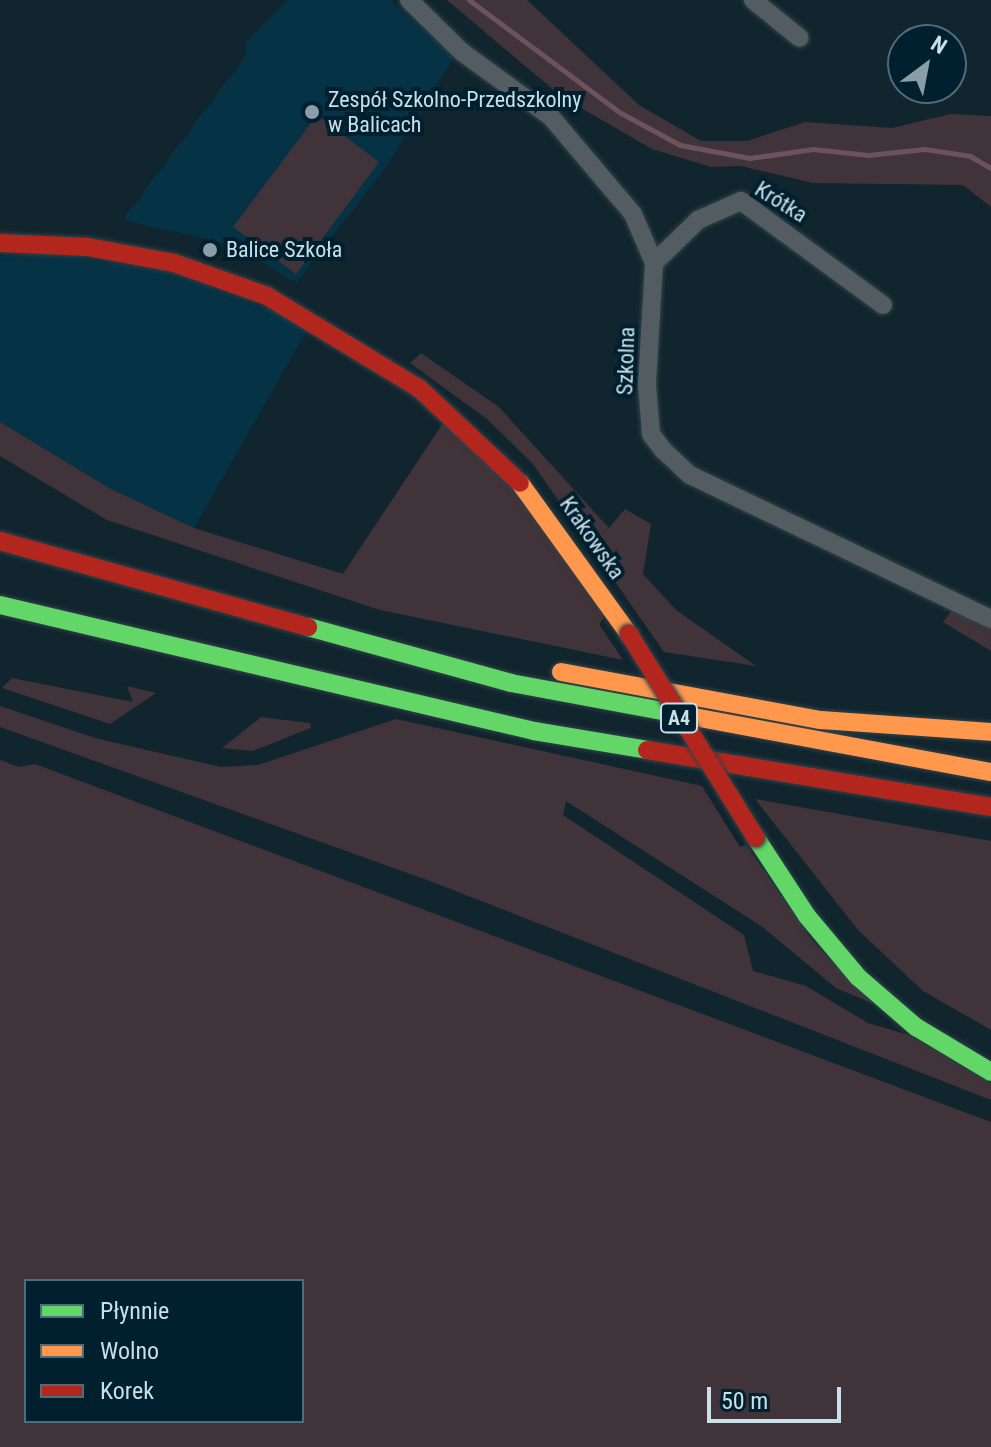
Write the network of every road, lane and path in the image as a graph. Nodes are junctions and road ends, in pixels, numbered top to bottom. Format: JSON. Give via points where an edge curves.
{"nodes":[{"id":1,"x":409,"y":0,"type":"edge"},
{"id":2,"x":753,"y":0,"type":"edge"},
{"id":3,"x":800,"y":38,"type":"dead end"},
{"id":4,"x":0,"y":243,"type":"edge"},
{"id":5,"x":654,"y":263,"type":"junction"},
{"id":6,"x":883,"y":305,"type":"dead end"},
{"id":7,"x":0,"y":541,"type":"edge"},
{"id":8,"x":0,"y":605,"type":"edge"},
{"id":9,"x":991,"y":619,"type":"edge"},
{"id":10,"x":373,"y":641,"type":"junction"},
{"id":11,"x":991,"y":732,"type":"edge"},
{"id":12,"x":991,"y":772,"type":"edge"},
{"id":13,"x":991,"y":807,"type":"edge"},
{"id":14,"x":991,"y":1072,"type":"edge"}],
"edges":[{"from":1,"to":5,"type":"street","name":"Szkolna","via":[[577,143],[633,214]]},
{"from":2,"to":3,"type":"street"},
{"from":4,"to":14,"type":"main road","name":"Krakowska","bridge":true,"via":[[88,247],[174,263],[267,296],[350,341],[420,389],[495,454],[551,518],[807,916],[858,977],[916,1027]]},
{"from":5,"to":6,"type":"street","name":"Krótka","via":[[707,214],[741,201]]},
{"from":5,"to":9,"type":"street","name":"Szkolna","via":[[647,384],[651,434],[663,450],[690,475]]},
{"from":7,"to":10,"type":"main road","number":"A4"},
{"from":8,"to":13,"type":"main road","number":"A4","via":[[534,731]]},
{"from":10,"to":11,"type":"main road","number":"A4","via":[[821,720]]},
{"from":10,"to":12,"type":"main road","number":"A4","via":[[511,683],[624,707]]}]}
